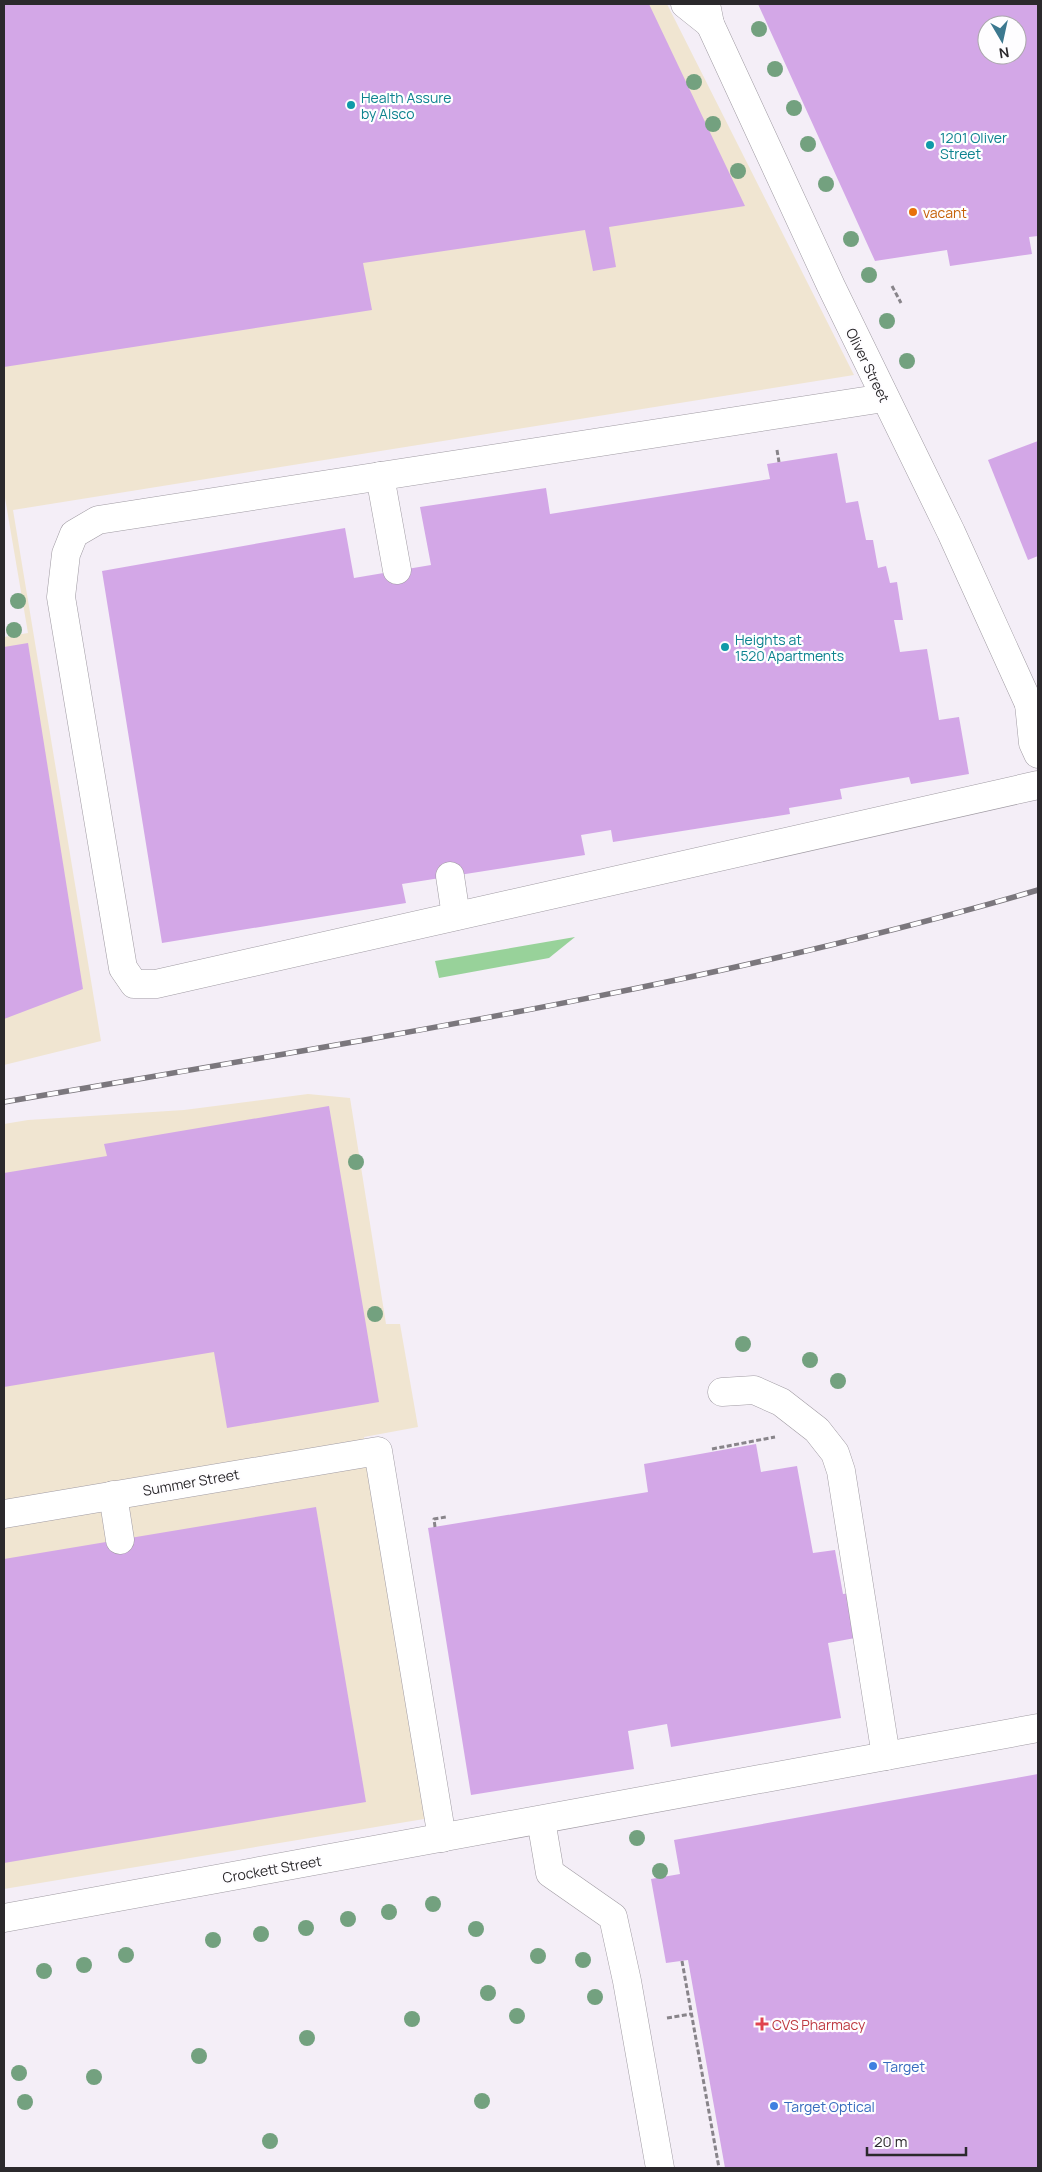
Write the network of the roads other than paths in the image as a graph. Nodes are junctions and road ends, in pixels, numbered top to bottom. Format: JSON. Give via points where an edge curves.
{"nodes":[{"id":1,"x":685,"y":4,"type":"edge"},
{"id":2,"x":708,"y":14,"type":"edge"},
{"id":3,"x":884,"y":398,"type":"junction"},
{"id":4,"x":380,"y":476,"type":"junction"},
{"id":5,"x":397,"y":570,"type":"dead end"},
{"id":6,"x":1033,"y":711,"type":"edge"},
{"id":7,"x":1038,"y":754,"type":"edge"},
{"id":8,"x":1038,"y":785,"type":"edge"},
{"id":9,"x":450,"y":876,"type":"dead end"},
{"id":10,"x":456,"y":916,"type":"junction"},
{"id":11,"x":722,"y":1392,"type":"dead end"},
{"id":12,"x":113,"y":1496,"type":"junction"},
{"id":13,"x":4,"y":1514,"type":"edge"},
{"id":14,"x":120,"y":1540,"type":"dead end"},
{"id":15,"x":1038,"y":1728,"type":"edge"},
{"id":16,"x":886,"y":1756,"type":"junction"},
{"id":17,"x":541,"y":1820,"type":"junction"},
{"id":18,"x":442,"y":1838,"type":"junction"},
{"id":19,"x":4,"y":1918,"type":"edge"},
{"id":20,"x":660,"y":2168,"type":"edge"}],
"edges":[{"from":1,"to":2,"type":"street","name":"Oliver Street"},
{"from":2,"to":3,"type":"street","name":"Oliver Street"},
{"from":3,"to":4,"type":"street"},
{"from":3,"to":6,"type":"street","name":"Oliver Street","via":[[951,532]]},
{"from":4,"to":5,"type":"street"},
{"from":4,"to":10,"type":"street","via":[[98,520],[74,534],[66,554],[62,597],[123,968],[134,984],[156,984]]},
{"from":6,"to":7,"type":"street","name":"Oliver Street","via":[[1033,743]]},
{"from":8,"to":10,"type":"street"},
{"from":9,"to":10,"type":"street"},
{"from":11,"to":16,"type":"street","via":[[754,1390],[781,1402],[817,1430],[835,1453],[841,1471]]},
{"from":12,"to":13,"type":"street","name":"Summer Street"},
{"from":12,"to":14,"type":"street"},
{"from":12,"to":18,"type":"street","name":"Summer Street","via":[[378,1451]]},
{"from":15,"to":16,"type":"street","name":"Crockett Street"},
{"from":16,"to":17,"type":"street","name":"Crockett Street"},
{"from":17,"to":18,"type":"street","name":"Crockett Street"},
{"from":17,"to":20,"type":"street","via":[[550,1873],[613,1917]]},
{"from":18,"to":19,"type":"street","name":"Crockett Street"}]}
